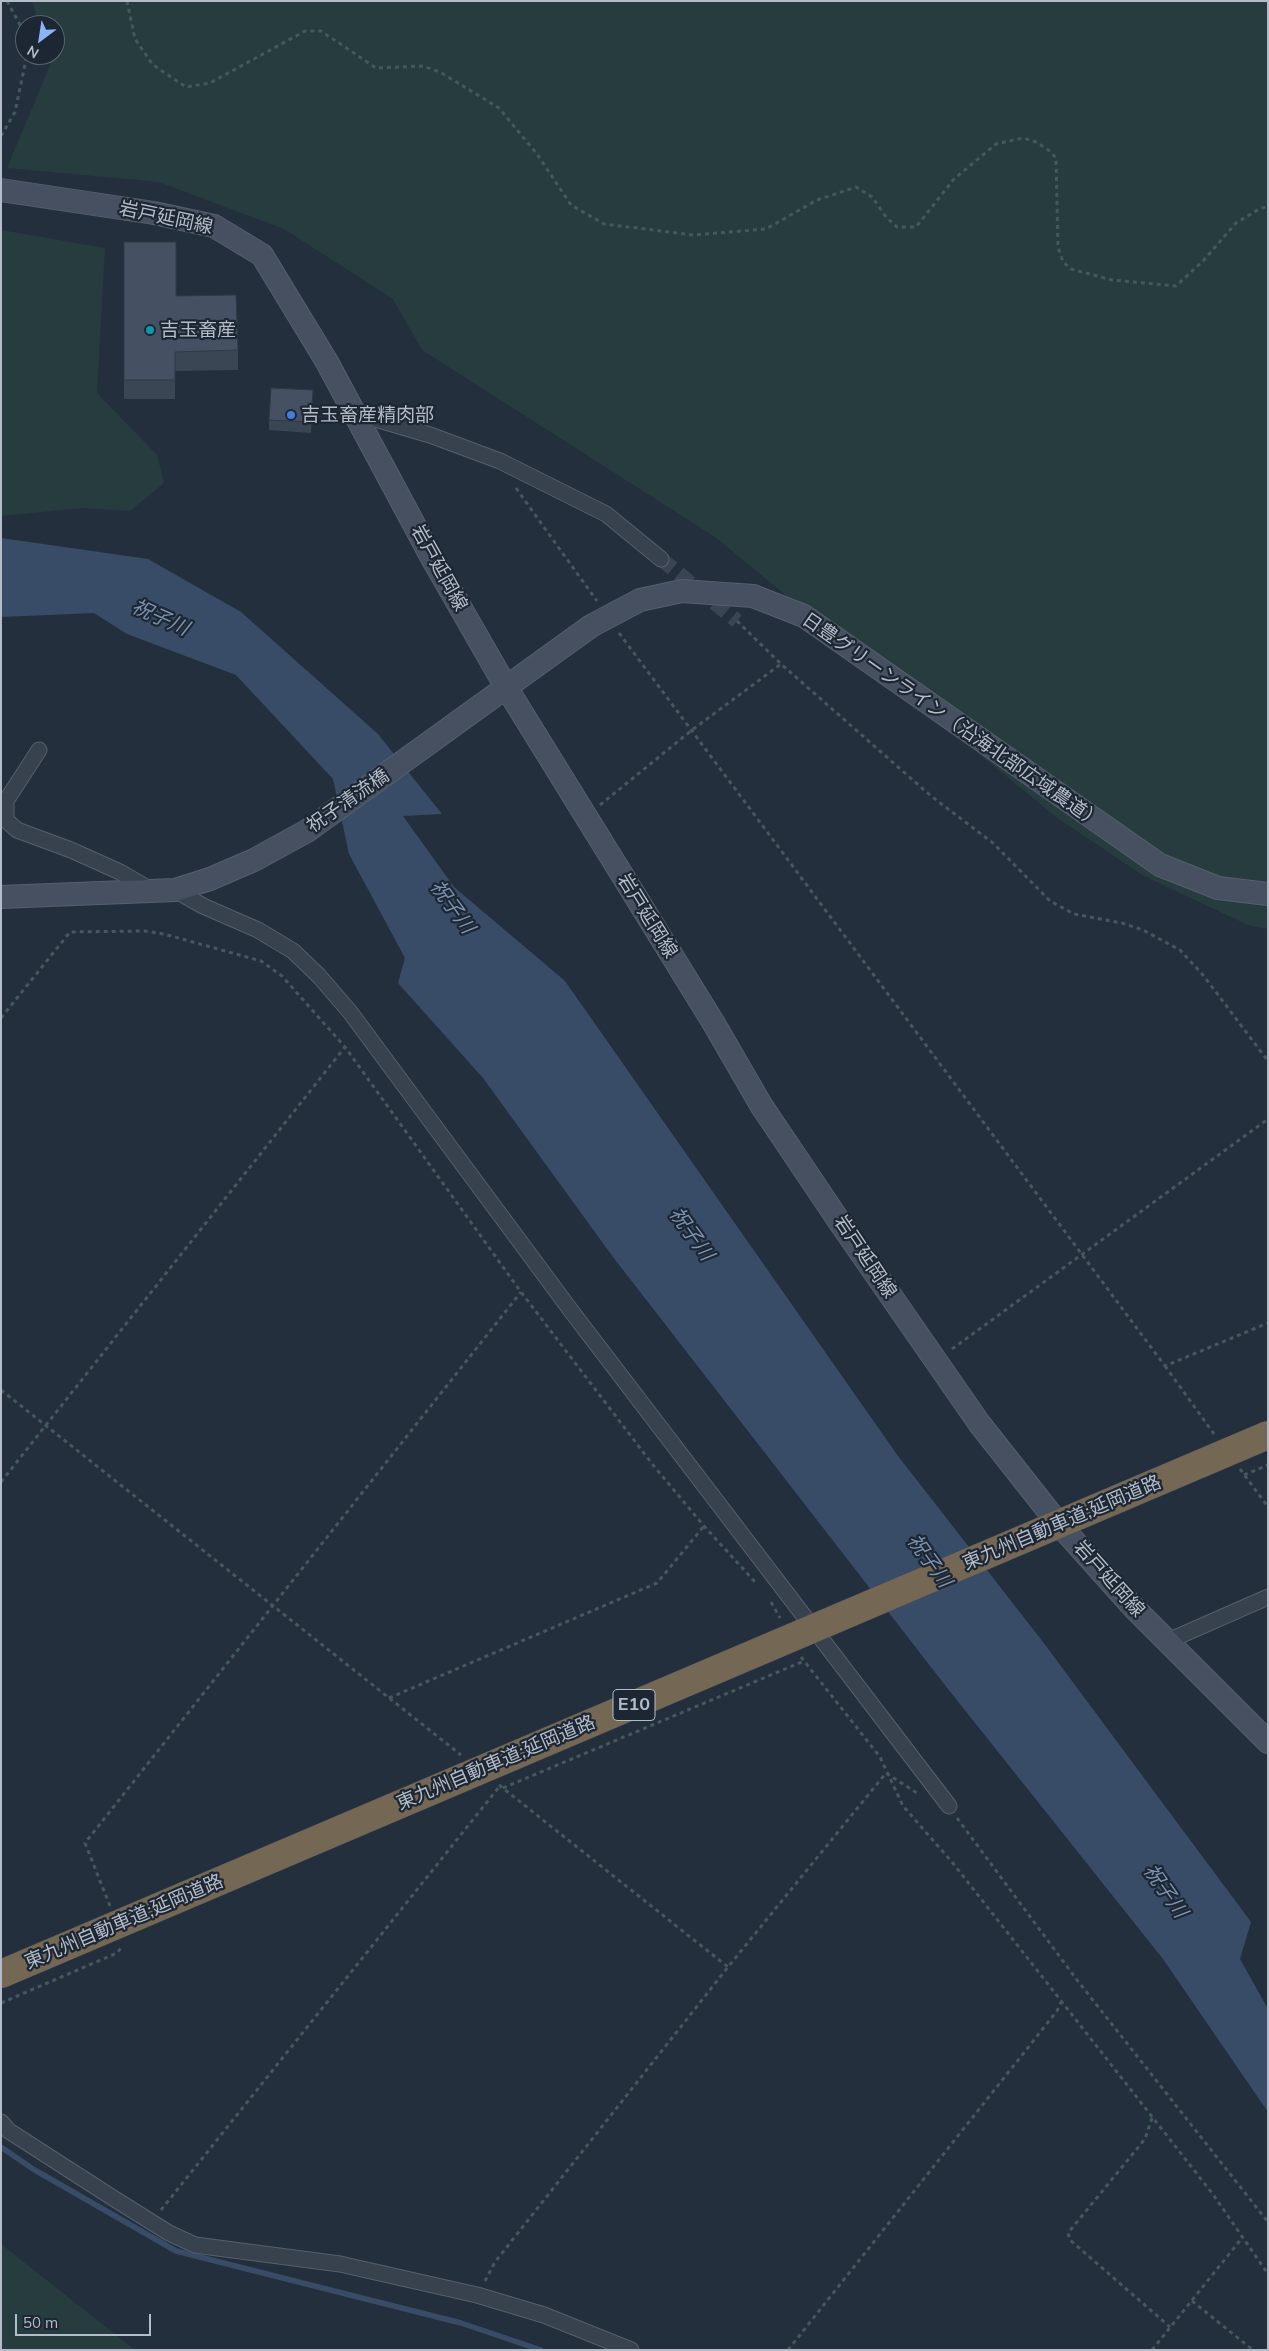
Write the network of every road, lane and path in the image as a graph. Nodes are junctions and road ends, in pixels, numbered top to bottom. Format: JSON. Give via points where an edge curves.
{"nodes":[{"id":1,"x":7,"y":1,"type":"edge"},
{"id":2,"x":127,"y":1,"type":"edge"},
{"id":3,"x":15,"y":16,"type":"edge"},
{"id":4,"x":25,"y":65,"type":"edge"},
{"id":5,"x":1,"y":136,"type":"edge"},
{"id":6,"x":1,"y":190,"type":"edge"},
{"id":7,"x":1268,"y":207,"type":"edge"},
{"id":8,"x":355,"y":413,"type":"junction"},
{"id":9,"x":507,"y":465,"type":"junction"},
{"id":10,"x":661,"y":559,"type":"tunnel mouth"},
{"id":11,"x":599,"y":604,"type":"dead end"},
{"id":12,"x":737,"y":621,"type":"tunnel mouth"},
{"id":13,"x":618,"y":630,"type":"dead end"},
{"id":14,"x":781,"y":664,"type":"junction"},
{"id":15,"x":506,"y":687,"type":"junction"},
{"id":16,"x":477,"y":708,"type":"joint"},
{"id":17,"x":692,"y":730,"type":"junction"},
{"id":18,"x":40,"y":750,"type":"dead end"},
{"id":19,"x":586,"y":816,"type":"junction"},
{"id":20,"x":175,"y":890,"type":"junction"},
{"id":21,"x":152,"y":891,"type":"junction"},
{"id":22,"x":1268,"y":894,"type":"edge"},
{"id":23,"x":1,"y":897,"type":"edge"},
{"id":24,"x":1,"y":1018,"type":"edge"},
{"id":25,"x":345,"y":1047,"type":"junction"},
{"id":26,"x":1268,"y":1061,"type":"edge"},
{"id":27,"x":1268,"y":1119,"type":"edge"},
{"id":28,"x":1082,"y":1256,"type":"junction"},
{"id":29,"x":521,"y":1292,"type":"junction"},
{"id":30,"x":1268,"y":1323,"type":"edge"},
{"id":31,"x":936,"y":1362,"type":"junction"},
{"id":32,"x":1,"y":1390,"type":"edge"},
{"id":33,"x":46,"y":1426,"type":"junction"},
{"id":34,"x":1268,"y":1435,"type":"edge"},
{"id":35,"x":1268,"y":1465,"type":"edge"},
{"id":36,"x":1244,"y":1475,"type":"dead end"},
{"id":37,"x":1,"y":1482,"type":"edge"},
{"id":38,"x":704,"y":1526,"type":"junction"},
{"id":39,"x":760,"y":1587,"type":"dead end"},
{"id":40,"x":766,"y":1594,"type":"dead end"},
{"id":41,"x":1268,"y":1597,"type":"edge"},
{"id":42,"x":274,"y":1606,"type":"junction"},
{"id":43,"x":780,"y":1620,"type":"dead end"},
{"id":44,"x":1168,"y":1641,"type":"junction"},
{"id":45,"x":799,"y":1653,"type":"dead end"},
{"id":46,"x":804,"y":1661,"type":"junction"},
{"id":47,"x":389,"y":1698,"type":"dead end"},
{"id":48,"x":1268,"y":1742,"type":"edge"},
{"id":49,"x":886,"y":1773,"type":"junction"},
{"id":50,"x":949,"y":1806,"type":"junction"},
{"id":51,"x":110,"y":1908,"type":"dead end"},
{"id":52,"x":125,"y":1944,"type":"dead end"},
{"id":53,"x":1,"y":1974,"type":"edge"},
{"id":54,"x":1062,"y":2000,"type":"junction"},
{"id":55,"x":1,"y":2003,"type":"edge"},
{"id":56,"x":1152,"y":2117,"type":"junction"},
{"id":57,"x":1,"y":2122,"type":"edge"},
{"id":58,"x":151,"y":2222,"type":"junction"},
{"id":59,"x":1268,"y":2222,"type":"edge"},
{"id":60,"x":1242,"y":2238,"type":"junction"},
{"id":61,"x":1268,"y":2274,"type":"edge"},
{"id":62,"x":477,"y":2295,"type":"junction"},
{"id":63,"x":1192,"y":2301,"type":"junction"},
{"id":64,"x":1170,"y":2327,"type":"junction"},
{"id":65,"x":631,"y":2350,"type":"edge"},
{"id":66,"x":788,"y":2350,"type":"edge"},
{"id":67,"x":1152,"y":2350,"type":"edge"},
{"id":68,"x":1254,"y":2350,"type":"edge"}],
"edges":[{"from":1,"to":3,"type":"path"},
{"from":2,"to":7,"type":"path","via":[[135,39],[153,65],[186,87],[210,83],[305,31],[321,31],[376,68],[423,66],[440,72],[499,108],[537,154],[571,205],[604,224],[694,235],[766,229],[817,200],[856,187],[872,197],[897,228],[916,228],[954,179],[996,144],[1023,138],[1036,142],[1056,158],[1058,247],[1071,269],[1112,280],[1176,286],[1236,223]]},
{"from":4,"to":5,"type":"path","via":[[15,112]]},
{"from":6,"to":8,"type":"main road","name":"岩戸延岡線","via":[[154,213],[214,226],[239,240],[262,255]]},
{"from":8,"to":9,"type":"street","via":[[430,434]]},
{"from":8,"to":15,"type":"main road","name":"岩戸延岡線","via":[[432,558]]},
{"from":9,"to":10,"type":"street","via":[[606,514]]},
{"from":9,"to":11,"type":"path","via":[[514,486]]},
{"from":12,"to":14,"type":"path"},
{"from":13,"to":17,"type":"path"},
{"from":14,"to":17,"type":"path"},
{"from":14,"to":26,"type":"path","via":[[931,796],[993,843],[1050,901],[1074,914],[1143,930],[1180,950]]},
{"from":15,"to":16,"type":"main road","name":"日豊グリーンライン（沿海北部広域農道）"},
{"from":15,"to":19,"type":"main road","name":"岩戸延岡線"},
{"from":15,"to":22,"type":"main road","name":"日豊グリーンライン（沿海北部広域農道）","via":[[591,626],[640,600],[682,591],[753,596],[804,616],[1160,865],[1218,888]]},
{"from":16,"to":20,"type":"main road","name":"祝子清流橋","via":[[307,831],[210,880]]},
{"from":17,"to":19,"type":"path"},
{"from":17,"to":28,"type":"path"},
{"from":18,"to":21,"type":"street","via":[[6,801],[6,820],[17,830],[120,872]]},
{"from":19,"to":31,"type":"main road","name":"岩戸延岡線","via":[[761,1105]]},
{"from":20,"to":21,"type":"main road"},
{"from":20,"to":50,"type":"street","via":[[258,930],[293,951],[344,1005],[572,1312]]},
{"from":21,"to":23,"type":"main road"},
{"from":24,"to":25,"type":"path","via":[[70,932],[146,931],[261,961],[282,976]]},
{"from":25,"to":29,"type":"path"},
{"from":25,"to":33,"type":"path"},
{"from":27,"to":28,"type":"path"},
{"from":28,"to":30,"type":"path","via":[[1165,1366]]},
{"from":28,"to":31,"type":"path"},
{"from":29,"to":38,"type":"path","via":[[652,1465]]},
{"from":29,"to":42,"type":"path"},
{"from":31,"to":44,"type":"main road","name":"岩戸延岡線","via":[[979,1423],[1058,1522],[1134,1608]]},
{"from":32,"to":33,"type":"path"},
{"from":33,"to":37,"type":"path"},
{"from":33,"to":42,"type":"path"},
{"from":34,"to":53,"type":"highway","name":"東九州自動車道;延岡道路","number":"E10","bridge":true},
{"from":35,"to":36,"type":"path"},
{"from":38,"to":39,"type":"path"},
{"from":38,"to":47,"type":"path","via":[[657,1583]]},
{"from":40,"to":43,"type":"path"},
{"from":41,"to":44,"type":"street"},
{"from":42,"to":51,"type":"path","via":[[85,1843]]},
{"from":44,"to":48,"type":"main road","name":"岩戸延岡線"},
{"from":45,"to":46,"type":"path"},
{"from":46,"to":49,"type":"path","via":[[880,1757]]},
{"from":46,"to":58,"type":"path","via":[[501,1787]]},
{"from":49,"to":50,"type":"path","via":[[913,1792]]},
{"from":49,"to":54,"type":"path","via":[[903,1806]]},
{"from":49,"to":62,"type":"path","via":[[495,2262]]},
{"from":50,"to":59,"type":"path","via":[[1077,1980]]},
{"from":52,"to":55,"type":"path","via":[[117,1953]]},
{"from":54,"to":56,"type":"path"},
{"from":54,"to":66,"type":"path"},
{"from":56,"to":60,"type":"path","via":[[1212,2193]]},
{"from":56,"to":64,"type":"path","via":[[1145,2139],[1068,2233],[1070,2240]]},
{"from":57,"to":58,"type":"street","via":[[9,2131]]},
{"from":58,"to":62,"type":"street","via":[[195,2245],[340,2264]]},
{"from":60,"to":61,"type":"path"},
{"from":60,"to":63,"type":"path"},
{"from":62,"to":65,"type":"street","via":[[544,2314]]},
{"from":63,"to":64,"type":"path"},
{"from":63,"to":68,"type":"path"},
{"from":64,"to":67,"type":"path"}]}
